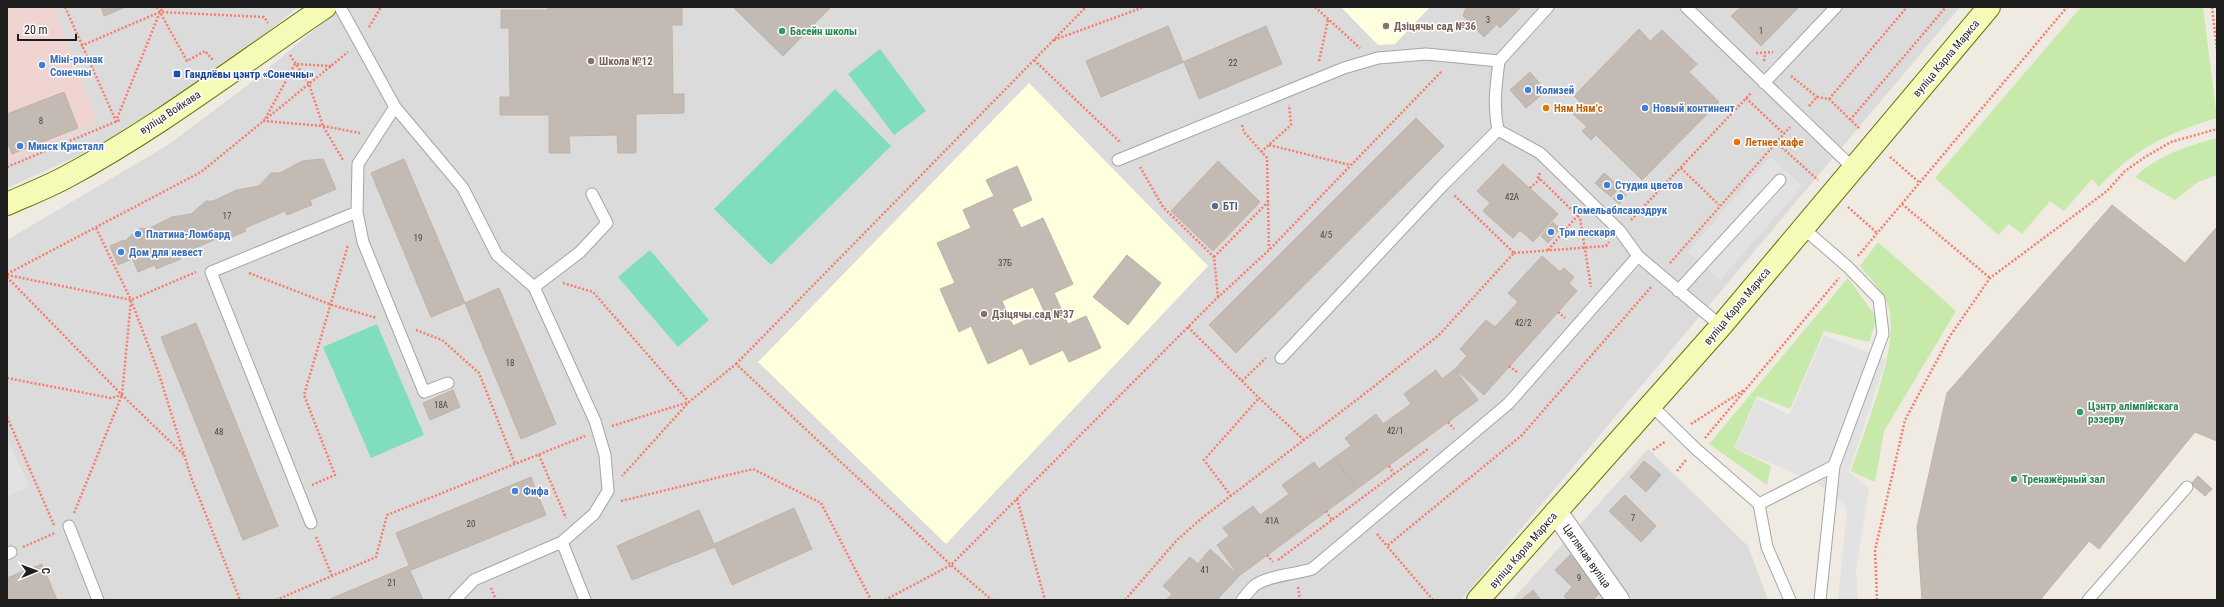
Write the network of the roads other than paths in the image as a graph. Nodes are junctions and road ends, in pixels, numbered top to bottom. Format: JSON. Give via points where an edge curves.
{"nodes":[{"id":1,"x":325,"y":7,"type":"edge"},
{"id":2,"x":340,"y":7,"type":"edge"},
{"id":3,"x":1548,"y":7,"type":"edge"},
{"id":4,"x":1686,"y":7,"type":"edge"},
{"id":5,"x":1836,"y":7,"type":"edge"},
{"id":6,"x":1989,"y":7,"type":"edge"},
{"id":7,"x":1499,"y":61,"type":"junction"},
{"id":8,"x":1763,"y":82,"type":"junction"},
{"id":9,"x":394,"y":107,"type":"junction"},
{"id":10,"x":1498,"y":130,"type":"junction"},
{"id":11,"x":1118,"y":160,"type":"dead end"},
{"id":12,"x":1853,"y":168,"type":"junction"},
{"id":13,"x":1780,"y":180,"type":"dead end"},
{"id":14,"x":592,"y":194,"type":"dead end"},
{"id":15,"x":7,"y":204,"type":"edge"},
{"id":16,"x":357,"y":212,"type":"junction"},
{"id":17,"x":1803,"y":228,"type":"junction"},
{"id":18,"x":1638,"y":256,"type":"junction"},
{"id":19,"x":534,"y":287,"type":"junction"},
{"id":20,"x":1678,"y":291,"type":"junction"},
{"id":21,"x":1721,"y":326,"type":"junction"},
{"id":22,"x":1281,"y":358,"type":"road end"},
{"id":23,"x":448,"y":383,"type":"dead end"},
{"id":24,"x":1651,"y":405,"type":"junction"},
{"id":25,"x":1834,"y":466,"type":"junction"},
{"id":26,"x":2187,"y":487,"type":"dead end"},
{"id":27,"x":1759,"y":504,"type":"junction"},
{"id":28,"x":1556,"y":512,"type":"junction"},
{"id":29,"x":311,"y":523,"type":"road end"},
{"id":30,"x":69,"y":526,"type":"road end"},
{"id":31,"x":562,"y":542,"type":"junction"},
{"id":32,"x":98,"y":600,"type":"edge"},
{"id":33,"x":455,"y":600,"type":"edge"},
{"id":34,"x":585,"y":600,"type":"edge"},
{"id":35,"x":1242,"y":600,"type":"edge"},
{"id":36,"x":1478,"y":600,"type":"edge"},
{"id":37,"x":1618,"y":600,"type":"edge"},
{"id":38,"x":1790,"y":600,"type":"edge"},
{"id":39,"x":1820,"y":600,"type":"edge"},
{"id":40,"x":2088,"y":600,"type":"edge"}],
"edges":[{"from":1,"to":15,"type":"main road","name":"вуліца Войкава","via":[[115,148],[68,176]]},
{"from":2,"to":9,"type":"lane"},
{"from":3,"to":7,"type":"lane"},
{"from":4,"to":8,"type":"lane"},
{"from":5,"to":8,"type":"lane"},
{"from":6,"to":12,"type":"main road","name":"вуліца Карла Маркса"},
{"from":7,"to":10,"type":"lane","via":[[1494,111]]},
{"from":7,"to":11,"type":"lane","via":[[1426,54],[1372,59],[1314,79]]},
{"from":8,"to":12,"type":"lane"},
{"from":9,"to":16,"type":"lane","via":[[358,164]]},
{"from":9,"to":19,"type":"lane","via":[[464,188],[497,255]]},
{"from":10,"to":18,"type":"lane","via":[[1540,153],[1620,231]]},
{"from":10,"to":22,"type":"lane"},
{"from":12,"to":17,"type":"main road","name":"вуліца Карла Маркса"},
{"from":13,"to":20,"type":"lane"},
{"from":14,"to":19,"type":"lane","via":[[607,223],[580,252]]},
{"from":16,"to":23,"type":"lane","via":[[363,242],[424,392]]},
{"from":16,"to":29,"type":"lane","via":[[211,272]]},
{"from":17,"to":21,"type":"main road","name":"вуліца Карла Маркса"},
{"from":17,"to":25,"type":"lane","via":[[1848,267],[1879,299],[1883,334]]},
{"from":18,"to":20,"type":"lane"},
{"from":18,"to":35,"type":"lane","via":[[1509,403],[1312,569],[1295,575],[1263,580],[1254,585]]},
{"from":19,"to":31,"type":"lane","via":[[598,431],[605,455],[608,491],[594,514]]},
{"from":20,"to":21,"type":"lane"},
{"from":21,"to":24,"type":"main road","name":"вуліца Карла Маркса"},
{"from":24,"to":27,"type":"lane","via":[[1696,449]]},
{"from":24,"to":28,"type":"main road","name":"вуліца Карла Маркса"},
{"from":25,"to":27,"type":"lane"},
{"from":25,"to":39,"type":"lane"},
{"from":26,"to":40,"type":"lane"},
{"from":27,"to":38,"type":"lane","via":[[1767,547]]},
{"from":28,"to":36,"type":"main road","name":"вуліца Карла Маркса"},
{"from":28,"to":37,"type":"street","name":"Цагляная вуліца"},
{"from":30,"to":32,"type":"lane"},
{"from":31,"to":33,"type":"lane","via":[[474,580]]},
{"from":31,"to":34,"type":"lane"}]}
